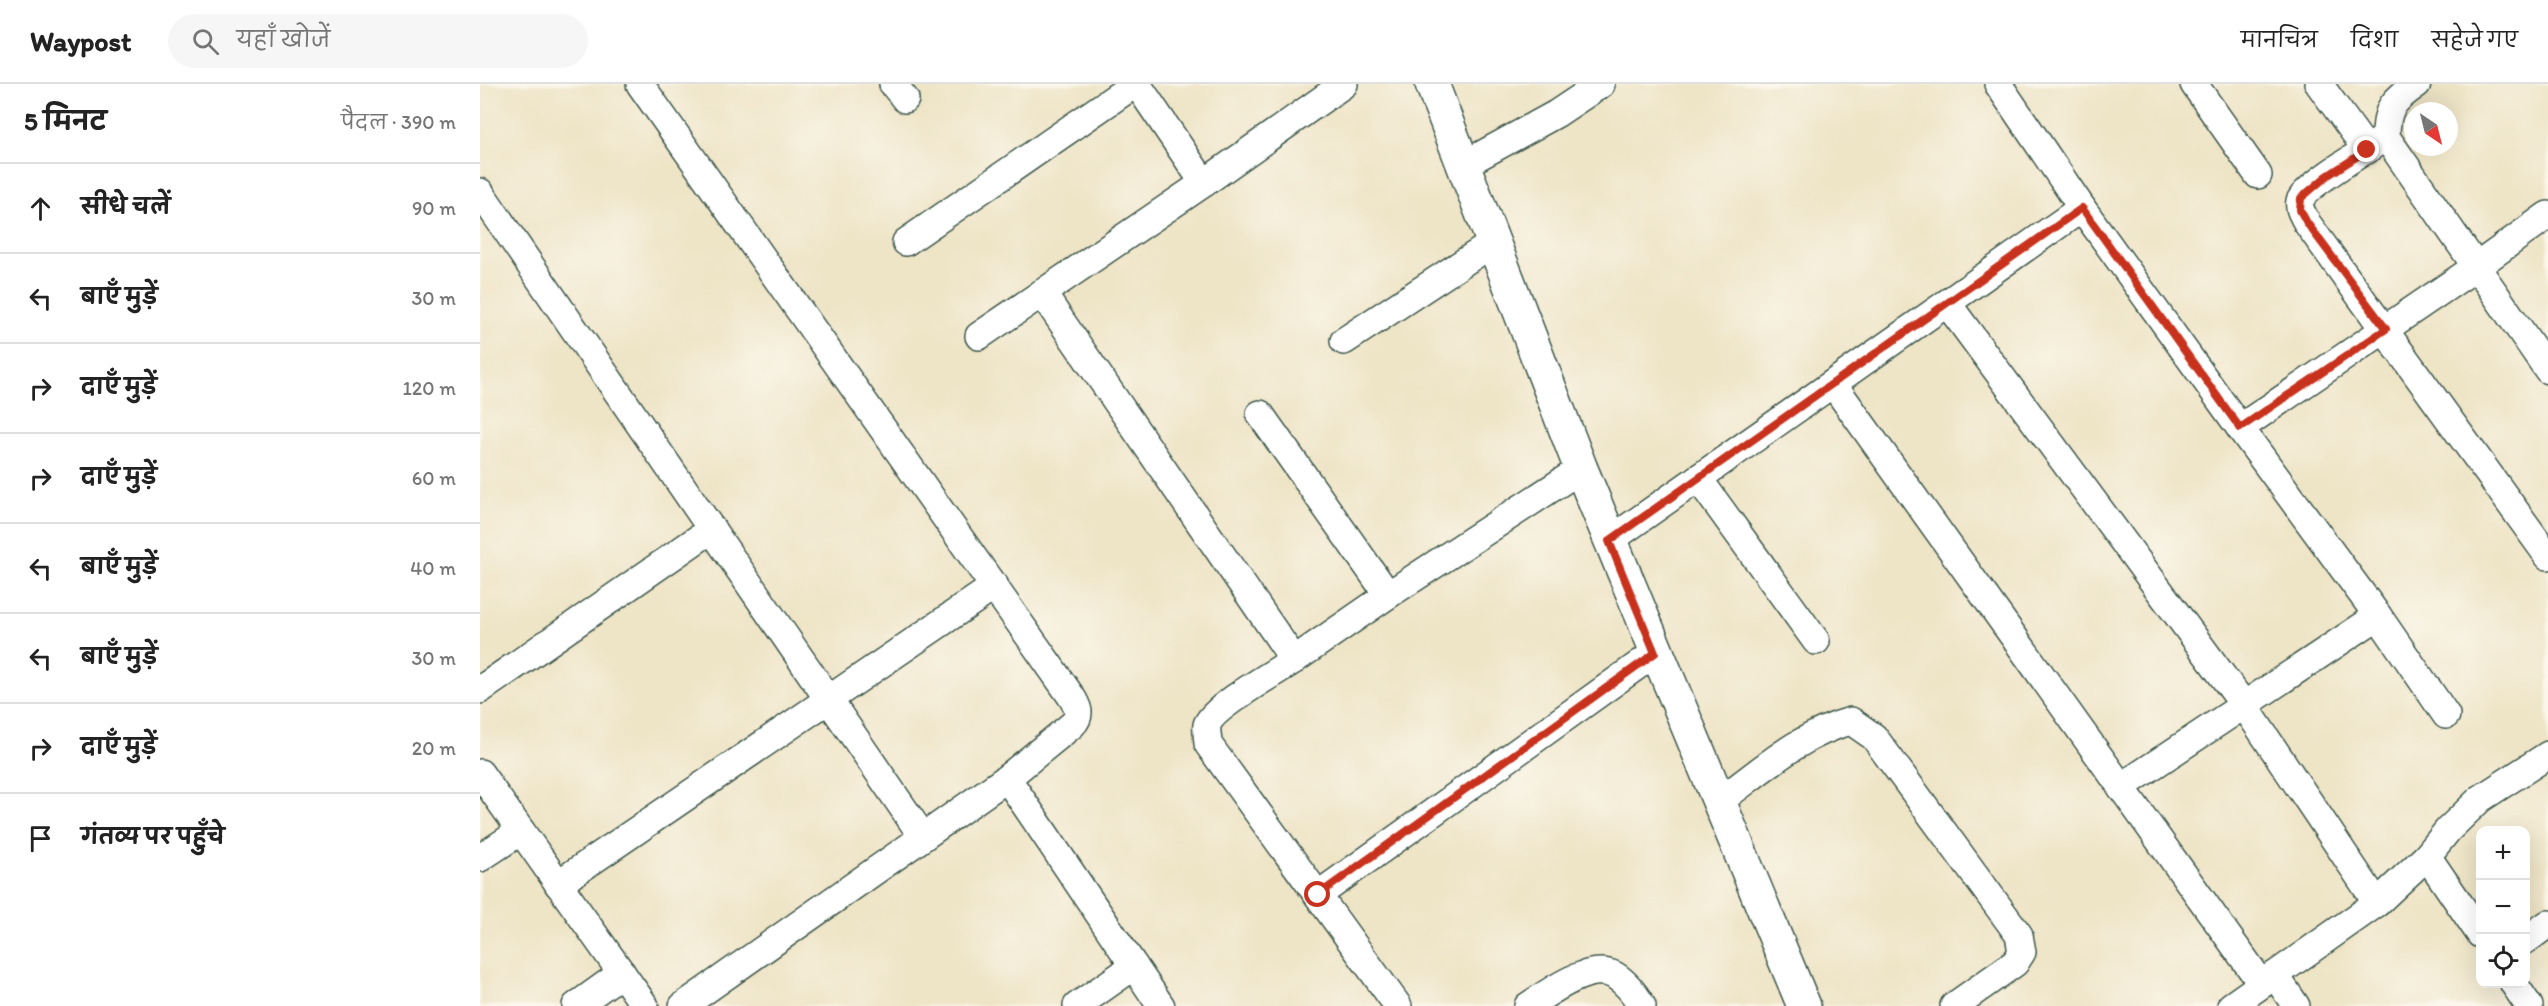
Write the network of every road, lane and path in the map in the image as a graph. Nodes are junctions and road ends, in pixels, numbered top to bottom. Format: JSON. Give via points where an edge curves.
{"nodes":[{"id":1,"x":640,"y":84,"type":"edge"},
{"id":2,"x":1136,"y":84,"type":"edge"},
{"id":3,"x":1344,"y":84,"type":"edge"},
{"id":4,"x":1432,"y":84,"type":"edge"},
{"id":5,"x":1601,"y":84,"type":"edge"},
{"id":6,"x":1998,"y":84,"type":"edge"},
{"id":7,"x":2194,"y":84,"type":"edge"},
{"id":8,"x":2319,"y":84,"type":"edge"},
{"id":9,"x":2417,"y":84,"type":"edge"},
{"id":10,"x":2376,"y":143,"type":"junction"},
{"id":11,"x":1463,"y":165,"type":"junction"},
{"id":12,"x":2258,"y":175,"type":"dead end"},
{"id":13,"x":1204,"y":183,"type":"junction"},
{"id":14,"x":480,"y":192,"type":"edge"},
{"id":15,"x":2082,"y":208,"type":"junction"},
{"id":16,"x":2548,"y":215,"type":"edge"},
{"id":17,"x":906,"y":242,"type":"dead end"},
{"id":18,"x":1493,"y":243,"type":"junction"},
{"id":19,"x":2476,"y":267,"type":"junction"},
{"id":20,"x":1042,"y":293,"type":"junction"},
{"id":21,"x":1947,"y":303,"type":"junction"},
{"id":22,"x":2386,"y":329,"type":"junction"},
{"id":23,"x":979,"y":336,"type":"dead end"},
{"id":24,"x":1344,"y":341,"type":"dead end"},
{"id":25,"x":2548,"y":370,"type":"edge"},
{"id":26,"x":1833,"y":384,"type":"junction"},
{"id":27,"x":1260,"y":414,"type":"dead end"},
{"id":28,"x":2240,"y":428,"type":"junction"},
{"id":29,"x":1581,"y":469,"type":"junction"},
{"id":30,"x":1698,"y":478,"type":"junction"},
{"id":31,"x":712,"y":529,"type":"junction"},
{"id":32,"x":1609,"y":541,"type":"junction"},
{"id":33,"x":2548,"y":556,"type":"edge"},
{"id":34,"x":995,"y":586,"type":"junction"},
{"id":35,"x":1388,"y":595,"type":"junction"},
{"id":36,"x":2378,"y":616,"type":"junction"},
{"id":37,"x":1816,"y":641,"type":"dead end"},
{"id":38,"x":1655,"y":653,"type":"junction"},
{"id":39,"x":1294,"y":660,"type":"junction"},
{"id":40,"x":480,"y":690,"type":"edge"},
{"id":41,"x":829,"y":700,"type":"junction"},
{"id":42,"x":2244,"y":705,"type":"junction"},
{"id":43,"x":2446,"y":715,"type":"dead end"},
{"id":44,"x":2548,"y":755,"type":"edge"},
{"id":45,"x":480,"y":773,"type":"edge"},
{"id":46,"x":1007,"y":778,"type":"junction"},
{"id":47,"x":2121,"y":787,"type":"junction"},
{"id":48,"x":1718,"y":802,"type":"junction"},
{"id":49,"x":521,"y":831,"type":"junction"},
{"id":50,"x":923,"y":837,"type":"junction"},
{"id":51,"x":2427,"y":856,"type":"junction"},
{"id":52,"x":480,"y":858,"type":"edge"},
{"id":53,"x":558,"y":884,"type":"junction"},
{"id":54,"x":1318,"y":895,"type":"junction"},
{"id":55,"x":2377,"y":903,"type":"junction"},
{"id":56,"x":2548,"y":924,"type":"edge"},
{"id":57,"x":2476,"y":927,"type":"edge"},
{"id":58,"x":2530,"y":937,"type":"edge"},
{"id":59,"x":1134,"y":966,"type":"junction"},
{"id":60,"x":622,"y":973,"type":"junction"},
{"id":61,"x":2269,"y":980,"type":"junction"},
{"id":62,"x":2517,"y":988,"type":"edge"},
{"id":63,"x":576,"y":1006,"type":"edge"},
{"id":64,"x":645,"y":1006,"type":"edge"},
{"id":65,"x":683,"y":1006,"type":"edge"},
{"id":66,"x":1077,"y":1006,"type":"edge"},
{"id":67,"x":1161,"y":1006,"type":"edge"},
{"id":68,"x":1398,"y":1006,"type":"edge"},
{"id":69,"x":1528,"y":1006,"type":"edge"},
{"id":70,"x":1642,"y":1006,"type":"edge"},
{"id":71,"x":1804,"y":1006,"type":"edge"},
{"id":72,"x":1954,"y":1006,"type":"edge"},
{"id":73,"x":2231,"y":1006,"type":"edge"},
{"id":74,"x":2296,"y":1006,"type":"edge"},
{"id":75,"x":2529,"y":1006,"type":"edge"}],
"edges":[{"from":1,"to":34,"type":"street"},
{"from":2,"to":13,"type":"street"},
{"from":2,"to":17,"type":"street"},
{"from":3,"to":13,"type":"street"},
{"from":4,"to":11,"type":"street"},
{"from":5,"to":11,"type":"street","via":[[1556,114]]},
{"from":6,"to":15,"type":"street"},
{"from":7,"to":12,"type":"street"},
{"from":8,"to":10,"type":"street"},
{"from":9,"to":10,"type":"street","via":[[2390,106]]},
{"from":10,"to":19,"type":"street"},
{"from":10,"to":22,"type":"street","via":[[2314,186],[2301,198],[2300,210]]},
{"from":11,"to":18,"type":"street"},
{"from":13,"to":20,"type":"street"},
{"from":14,"to":31,"type":"street"},
{"from":15,"to":21,"type":"street"},
{"from":15,"to":28,"type":"street"},
{"from":16,"to":19,"type":"street"},
{"from":18,"to":24,"type":"street"},
{"from":18,"to":29,"type":"street"},
{"from":19,"to":22,"type":"street"},
{"from":19,"to":25,"type":"street"},
{"from":20,"to":23,"type":"street"},
{"from":20,"to":39,"type":"street"},
{"from":21,"to":26,"type":"street"},
{"from":21,"to":42,"type":"street"},
{"from":22,"to":28,"type":"street"},
{"from":22,"to":33,"type":"street"},
{"from":26,"to":30,"type":"street"},
{"from":26,"to":47,"type":"street"},
{"from":27,"to":35,"type":"street"},
{"from":28,"to":36,"type":"street"},
{"from":29,"to":32,"type":"street"},
{"from":29,"to":35,"type":"street"},
{"from":30,"to":32,"type":"street"},
{"from":30,"to":37,"type":"street"},
{"from":31,"to":40,"type":"street"},
{"from":31,"to":41,"type":"street"},
{"from":32,"to":38,"type":"street"},
{"from":34,"to":41,"type":"street"},
{"from":34,"to":46,"type":"street","via":[[1079,712],[1072,726]]},
{"from":35,"to":39,"type":"street"},
{"from":36,"to":42,"type":"street"},
{"from":36,"to":43,"type":"street"},
{"from":38,"to":48,"type":"street"},
{"from":38,"to":54,"type":"street"},
{"from":39,"to":54,"type":"street","via":[[1213,716],[1207,726],[1208,744]]},
{"from":41,"to":50,"type":"street"},
{"from":41,"to":53,"type":"street"},
{"from":42,"to":47,"type":"street"},
{"from":42,"to":55,"type":"street"},
{"from":44,"to":51,"type":"street","via":[[2480,799]]},
{"from":45,"to":49,"type":"street"},
{"from":46,"to":50,"type":"street"},
{"from":46,"to":59,"type":"street"},
{"from":47,"to":61,"type":"street"},
{"from":48,"to":71,"type":"street"},
{"from":48,"to":72,"type":"street","via":[[1809,736],[1851,721],[1874,737],[2019,935],[2022,952],[2015,963]]},
{"from":49,"to":52,"type":"street"},
{"from":49,"to":53,"type":"street"},
{"from":50,"to":65,"type":"street"},
{"from":51,"to":55,"type":"street"},
{"from":51,"to":57,"type":"street"},
{"from":53,"to":60,"type":"street"},
{"from":54,"to":68,"type":"street"},
{"from":55,"to":61,"type":"street"},
{"from":56,"to":58,"type":"street"},
{"from":59,"to":66,"type":"street"},
{"from":59,"to":67,"type":"street"},
{"from":60,"to":63,"type":"street"},
{"from":60,"to":64,"type":"street"},
{"from":61,"to":73,"type":"street"},
{"from":61,"to":74,"type":"street"},
{"from":62,"to":75,"type":"street"},
{"from":69,"to":70,"type":"street","via":[[1574,978],[1598,972],[1612,973]]}]}
